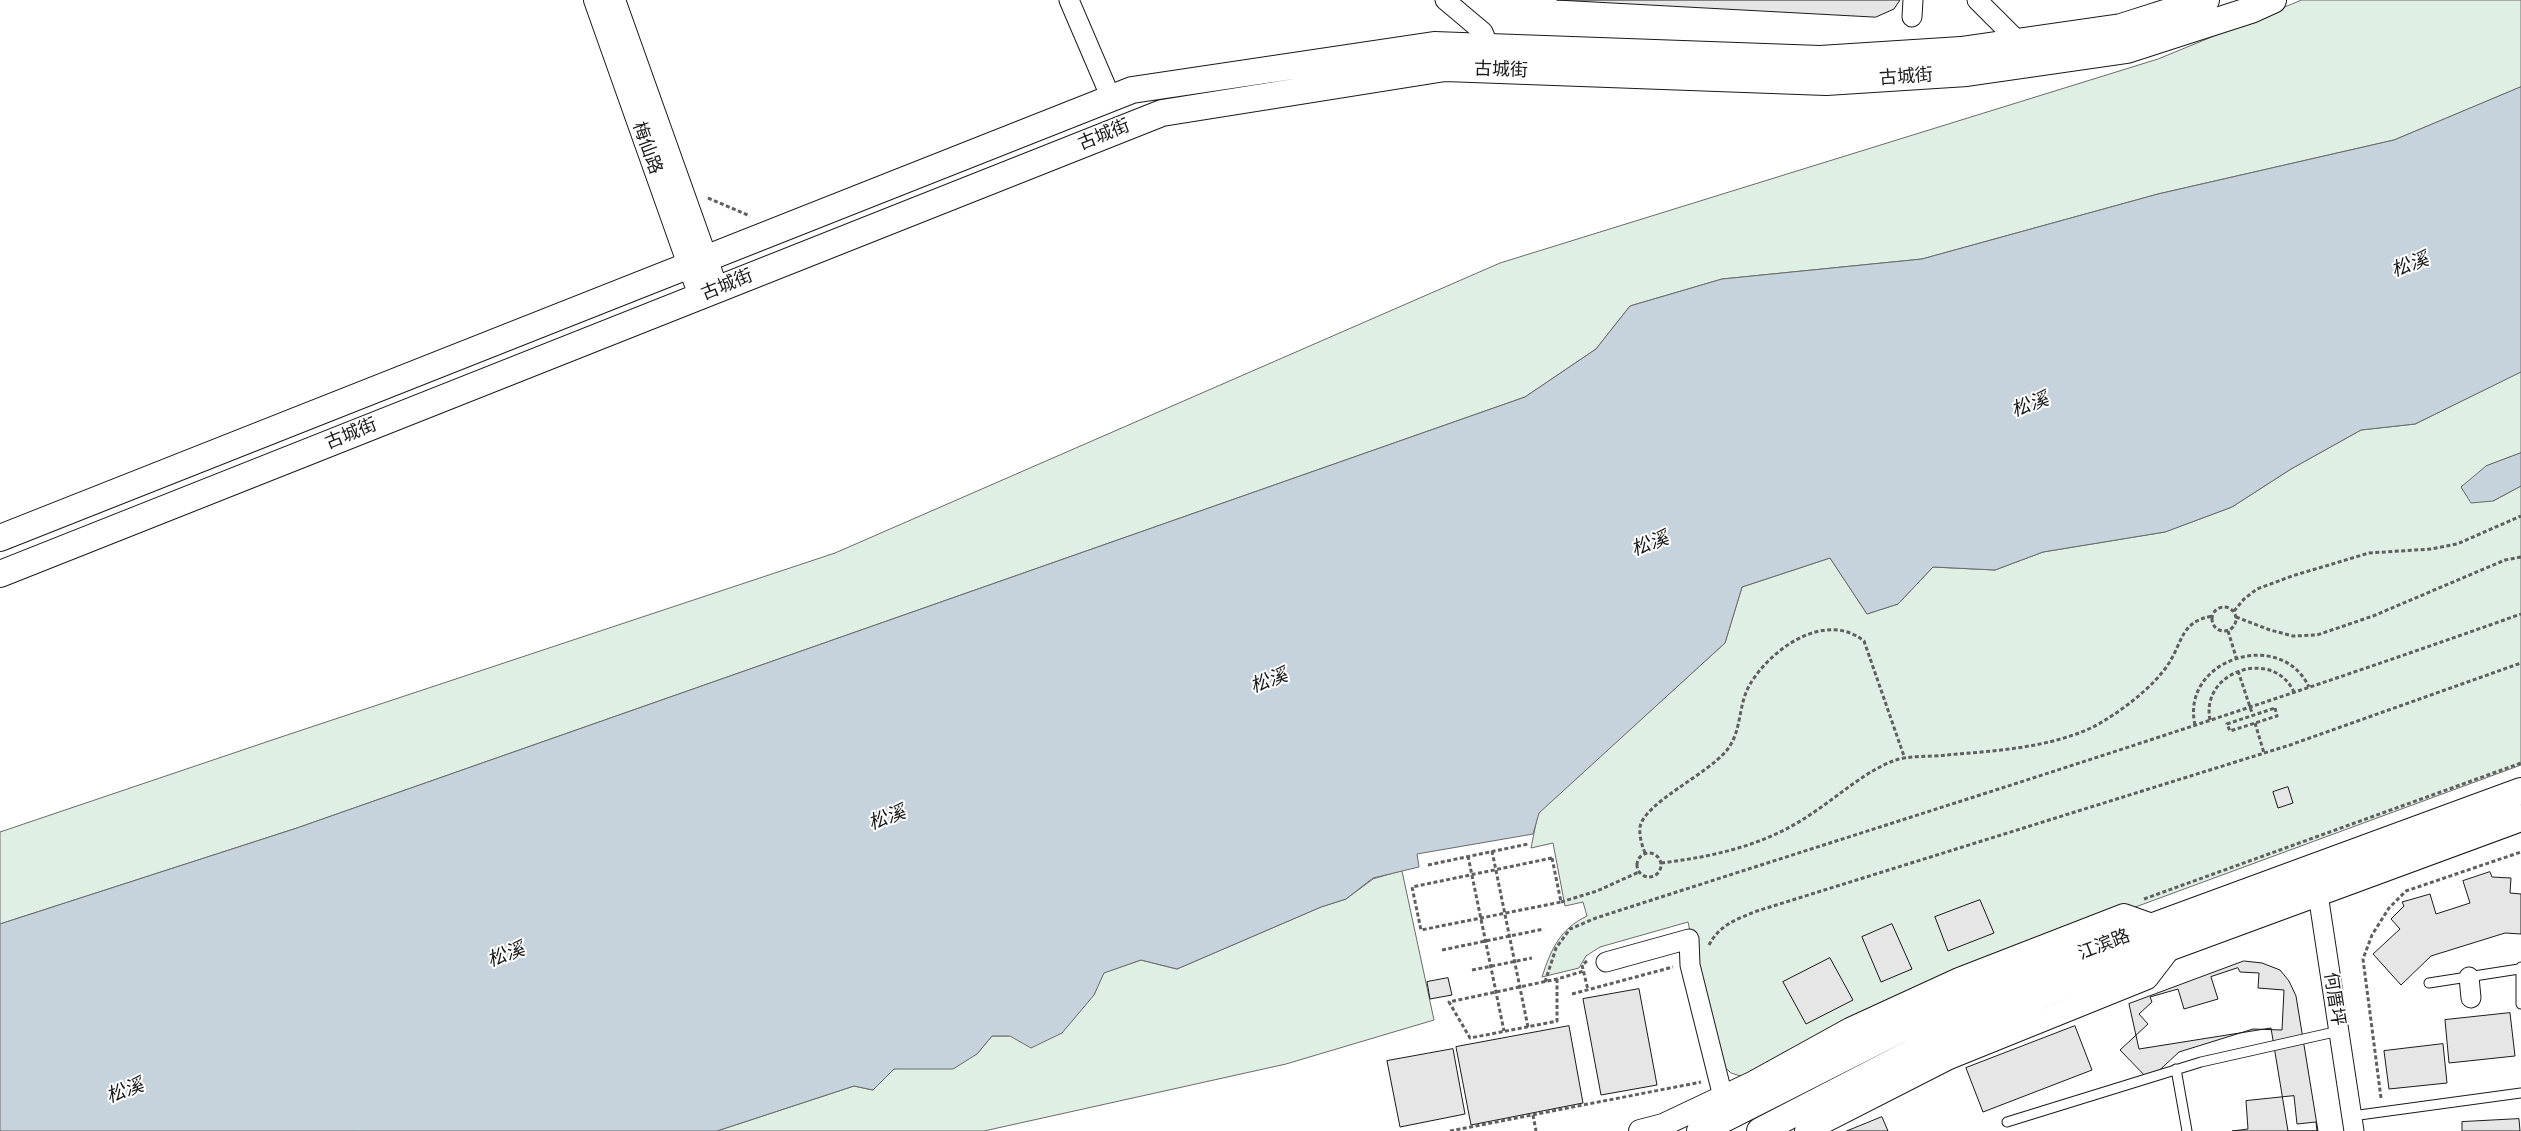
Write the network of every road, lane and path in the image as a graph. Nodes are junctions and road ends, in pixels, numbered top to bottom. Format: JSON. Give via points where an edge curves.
{"nodes":[{"id":1,"x":595,"y":0,"type":"edge"},
{"id":2,"x":614,"y":0,"type":"edge"},
{"id":3,"x":1069,"y":0,"type":"edge"},
{"id":4,"x":1445,"y":0,"type":"edge"},
{"id":5,"x":1977,"y":0,"type":"edge"},
{"id":6,"x":2206,"y":0,"type":"edge"},
{"id":7,"x":2273,"y":0,"type":"edge"},
{"id":8,"x":2019,"y":42,"type":"junction"},
{"id":9,"x":1490,"y":47,"type":"junction"},
{"id":10,"x":1111,"y":98,"type":"junction"},
{"id":11,"x":698,"y":262,"type":"junction"},
{"id":12,"x":708,"y":292,"type":"junction"},
{"id":13,"x":2521,"y":516,"type":"edge"},
{"id":14,"x":0,"y":538,"type":"edge"},
{"id":15,"x":2521,"y":557,"type":"edge"},
{"id":16,"x":0,"y":574,"type":"edge"},
{"id":17,"x":2234,"y":611,"type":"junction"},
{"id":18,"x":2521,"y":614,"type":"edge"},
{"id":19,"x":2212,"y":616,"type":"junction"},
{"id":20,"x":2236,"y":617,"type":"junction"},
{"id":21,"x":2228,"y":631,"type":"junction"},
{"id":22,"x":2236,"y":657,"type":"junction"},
{"id":23,"x":2521,"y":663,"type":"edge"},
{"id":24,"x":2238,"y":670,"type":"junction"},
{"id":25,"x":2309,"y":687,"type":"junction"},
{"id":26,"x":2294,"y":692,"type":"junction"},
{"id":27,"x":2250,"y":707,"type":"junction"},
{"id":28,"x":2253,"y":716,"type":"junction"},
{"id":29,"x":2210,"y":720,"type":"junction"},
{"id":30,"x":2255,"y":723,"type":"junction"},
{"id":31,"x":2195,"y":725,"type":"junction"},
{"id":32,"x":2264,"y":753,"type":"junction"},
{"id":33,"x":1905,"y":759,"type":"junction"},
{"id":34,"x":2521,"y":763,"type":"edge"},
{"id":35,"x":2521,"y":791,"type":"edge"},
{"id":36,"x":2521,"y":818,"type":"edge"},
{"id":37,"x":1528,"y":844,"type":"dead end"},
{"id":38,"x":1492,"y":851,"type":"junction"},
{"id":39,"x":2521,"y":852,"type":"edge"},
{"id":40,"x":1644,"y":853,"type":"junction"},
{"id":41,"x":1468,"y":856,"type":"junction"},
{"id":42,"x":1661,"y":863,"type":"junction"},
{"id":43,"x":1428,"y":865,"type":"dead end"},
{"id":44,"x":2314,"y":867,"type":"junction"},
{"id":45,"x":1495,"y":870,"type":"junction"},
{"id":46,"x":1639,"y":872,"type":"junction"},
{"id":47,"x":1472,"y":875,"type":"junction"},
{"id":48,"x":2318,"y":893,"type":"junction"},
{"id":49,"x":2140,"y":900,"type":"dead end"},
{"id":50,"x":1561,"y":902,"type":"junction"},
{"id":51,"x":1505,"y":913,"type":"junction"},
{"id":52,"x":1481,"y":918,"type":"junction"},
{"id":53,"x":2155,"y":926,"type":"junction"},
{"id":54,"x":1544,"y":929,"type":"dead end"},
{"id":55,"x":1509,"y":936,"type":"junction"},
{"id":56,"x":1485,"y":941,"type":"junction"},
{"id":57,"x":2170,"y":948,"type":"junction"},
{"id":58,"x":1442,"y":950,"type":"dead end"},
{"id":59,"x":1706,"y":952,"type":"dead end"},
{"id":60,"x":1532,"y":958,"type":"dead end"},
{"id":61,"x":1515,"y":962,"type":"junction"},
{"id":62,"x":1606,"y":962,"type":"dead end"},
{"id":63,"x":1491,"y":966,"type":"junction"},
{"id":64,"x":1677,"y":966,"type":"dead end"},
{"id":65,"x":2520,"y":968,"type":"edge"},
{"id":66,"x":1472,"y":970,"type":"dead end"},
{"id":67,"x":1584,"y":971,"type":"dead end"},
{"id":68,"x":2469,"y":977,"type":"junction"},
{"id":69,"x":1557,"y":979,"type":"junction"},
{"id":70,"x":1545,"y":982,"type":"junction"},
{"id":71,"x":1586,"y":982,"type":"dead end"},
{"id":72,"x":2429,"y":983,"type":"dead end"},
{"id":73,"x":1520,"y":987,"type":"junction"},
{"id":74,"x":1588,"y":990,"type":"junction"},
{"id":75,"x":1496,"y":992,"type":"junction"},
{"id":76,"x":1572,"y":994,"type":"dead end"},
{"id":77,"x":2472,"y":998,"type":"dead end"},
{"id":78,"x":2521,"y":1004,"type":"edge"},
{"id":79,"x":1528,"y":1027,"type":"junction"},
{"id":80,"x":1504,"y":1031,"type":"junction"},
{"id":81,"x":2339,"y":1031,"type":"junction"},
{"id":82,"x":2176,"y":1069,"type":"junction"},
{"id":83,"x":1702,"y":1077,"type":"dead end"},
{"id":84,"x":2521,"y":1093,"type":"edge"},
{"id":85,"x":1723,"y":1097,"type":"junction"},
{"id":86,"x":2383,"y":1112,"type":"junction"},
{"id":87,"x":1533,"y":1115,"type":"junction"},
{"id":88,"x":2007,"y":1122,"type":"dead end"},
{"id":89,"x":2353,"y":1124,"type":"edge"},
{"id":90,"x":1450,"y":1131,"type":"edge"},
{"id":91,"x":1536,"y":1131,"type":"edge"},
{"id":92,"x":1640,"y":1131,"type":"edge"},
{"id":93,"x":1700,"y":1131,"type":"edge"},
{"id":94,"x":1760,"y":1131,"type":"edge"},
{"id":95,"x":1806,"y":1131,"type":"edge"},
{"id":96,"x":2187,"y":1131,"type":"edge"}],
"edges":[{"from":1,"to":11,"type":"street","name":"梅仙路"},
{"from":2,"to":11,"type":"street","name":"梅仙路"},
{"from":3,"to":10,"type":"street"},
{"from":4,"to":9,"type":"street","via":[[1483,32]]},
{"from":5,"to":8,"type":"street"},
{"from":6,"to":8,"type":"main road","name":"古城街","via":[[2121,27]]},
{"from":7,"to":12,"type":"main road","name":"古城街","via":[[2127,50],[1966,73],[1826,82],[1445,68],[1162,112]]},
{"from":8,"to":9,"type":"main road","name":"古城街","via":[[1961,50],[1820,59]]},
{"from":9,"to":10,"type":"main road","name":"古城街","via":[[1434,45],[1132,90]]},
{"from":10,"to":11,"type":"main road","name":"古城街"},
{"from":11,"to":12,"type":"street","name":"梅仙路"},
{"from":11,"to":14,"type":"main road","name":"古城街"},
{"from":12,"to":16,"type":"main road","name":"古城街"},
{"from":13,"to":17,"type":"path","via":[[2457,544],[2368,553],[2292,576],[2257,589]]},
{"from":15,"to":20,"type":"path","via":[[2505,560],[2373,616],[2317,635],[2293,636]]},
{"from":17,"to":19,"type":"path","via":[[2222,607],[2216,609]]},
{"from":17,"to":20,"type":"path"},
{"from":18,"to":25,"type":"path"},
{"from":19,"to":21,"type":"path","via":[[2216,629]]},
{"from":19,"to":33,"type":"path","via":[[2202,618],[2187,628],[2169,663],[2154,680],[2112,716],[2090,728],[2034,744]]},
{"from":20,"to":21,"type":"path","via":[[2235,625]]},
{"from":21,"to":22,"type":"path"},
{"from":22,"to":25,"type":"path","via":[[2263,654],[2276,658],[2299,673]]},
{"from":22,"to":31,"type":"path","via":[[2218,667],[2204,682],[2194,707]]},
{"from":23,"to":32,"type":"path"},
{"from":24,"to":26,"type":"path","via":[[2251,668],[2274,672]]},
{"from":24,"to":27,"type":"path"},
{"from":24,"to":29,"type":"path","via":[[2220,682],[2214,692]]},
{"from":25,"to":26,"type":"path"},
{"from":26,"to":27,"type":"path"},
{"from":27,"to":28,"type":"path"},
{"from":27,"to":29,"type":"path"},
{"from":28,"to":30,"type":"path","via":[[2275,708],[2278,716]]},
{"from":28,"to":30,"type":"path","via":[[2227,724],[2230,731]]},
{"from":29,"to":31,"type":"path"},
{"from":30,"to":32,"type":"path"},
{"from":31,"to":70,"type":"path","via":[[1596,918],[1570,929],[1556,948]]},
{"from":32,"to":59,"type":"path","via":[[1757,911],[1733,921],[1715,934]]},
{"from":33,"to":40,"type":"path","via":[[1864,641],[1854,633],[1840,629],[1814,632],[1781,650],[1761,669],[1748,688],[1737,734],[1726,750],[1701,774],[1645,815],[1640,826]]},
{"from":33,"to":42,"type":"path","via":[[1895,760],[1860,778],[1818,810],[1777,834],[1733,851]]},
{"from":34,"to":49,"type":"path"},
{"from":35,"to":44,"type":"main road","name":"江滨路"},
{"from":36,"to":48,"type":"main road","name":"江滨路"},
{"from":37,"to":38,"type":"path"},
{"from":38,"to":41,"type":"path"},
{"from":38,"to":45,"type":"path"},
{"from":39,"to":86,"type":"path","via":[[2406,891],[2389,908],[2372,935],[2363,959]]},
{"from":40,"to":42,"type":"path","via":[[1657,855]]},
{"from":40,"to":46,"type":"path","via":[[1638,859]]},
{"from":41,"to":43,"type":"path"},
{"from":41,"to":47,"type":"path"},
{"from":42,"to":46,"type":"path","via":[[1660,870],[1653,876],[1646,877]]},
{"from":44,"to":48,"type":"street","name":"何厝坪"},
{"from":44,"to":53,"type":"main road","name":"江滨路"},
{"from":45,"to":47,"type":"path"},
{"from":45,"to":50,"type":"path","via":[[1552,858]]},
{"from":45,"to":51,"type":"path"},
{"from":46,"to":50,"type":"path","via":[[1597,891]]},
{"from":47,"to":52,"type":"path"},
{"from":47,"to":52,"type":"path","via":[[1412,887],[1421,930]]},
{"from":48,"to":57,"type":"main road","name":"江滨路"},
{"from":48,"to":81,"type":"street","name":"何厝坪"},
{"from":50,"to":51,"type":"path"},
{"from":51,"to":52,"type":"path"},
{"from":51,"to":55,"type":"path"},
{"from":52,"to":56,"type":"path"},
{"from":53,"to":85,"type":"street","via":[[2124,915],[1959,979],[1850,1029]]},
{"from":53,"to":93,"type":"main road","name":"江滨路","via":[[1952,1006]]},
{"from":54,"to":55,"type":"path"},
{"from":55,"to":56,"type":"path"},
{"from":55,"to":61,"type":"path"},
{"from":56,"to":58,"type":"path"},
{"from":56,"to":63,"type":"path"},
{"from":57,"to":94,"type":"main road","name":"江滨路","via":[[2054,990],[1942,1037]]},
{"from":57,"to":95,"type":"street","via":[[2147,978],[1949,1058]]},
{"from":60,"to":61,"type":"path"},
{"from":61,"to":63,"type":"path"},
{"from":61,"to":73,"type":"path"},
{"from":62,"to":85,"type":"street","via":[[1690,938],[1690,966]]},
{"from":63,"to":66,"type":"path"},
{"from":63,"to":75,"type":"path"},
{"from":64,"to":74,"type":"path"},
{"from":65,"to":68,"type":"lane"},
{"from":65,"to":78,"type":"lane"},
{"from":67,"to":69,"type":"path"},
{"from":68,"to":72,"type":"lane"},
{"from":68,"to":77,"type":"street"},
{"from":69,"to":70,"type":"path"},
{"from":69,"to":79,"type":"path","via":[[1557,1021]]},
{"from":70,"to":73,"type":"path"},
{"from":71,"to":74,"type":"path"},
{"from":73,"to":75,"type":"path"},
{"from":73,"to":79,"type":"path"},
{"from":74,"to":76,"type":"path"},
{"from":75,"to":80,"type":"path"},
{"from":75,"to":80,"type":"path","via":[[1449,1002],[1470,1038]]},
{"from":79,"to":80,"type":"path"},
{"from":81,"to":82,"type":"lane"},
{"from":81,"to":89,"type":"street","name":"何厝坪"},
{"from":82,"to":88,"type":"lane"},
{"from":82,"to":96,"type":"lane"},
{"from":83,"to":87,"type":"path","via":[[1701,1082]]},
{"from":84,"to":86,"type":"lane"},
{"from":85,"to":92,"type":"street"},
{"from":86,"to":89,"type":"lane"},
{"from":87,"to":90,"type":"path"},
{"from":87,"to":91,"type":"path"}]}
